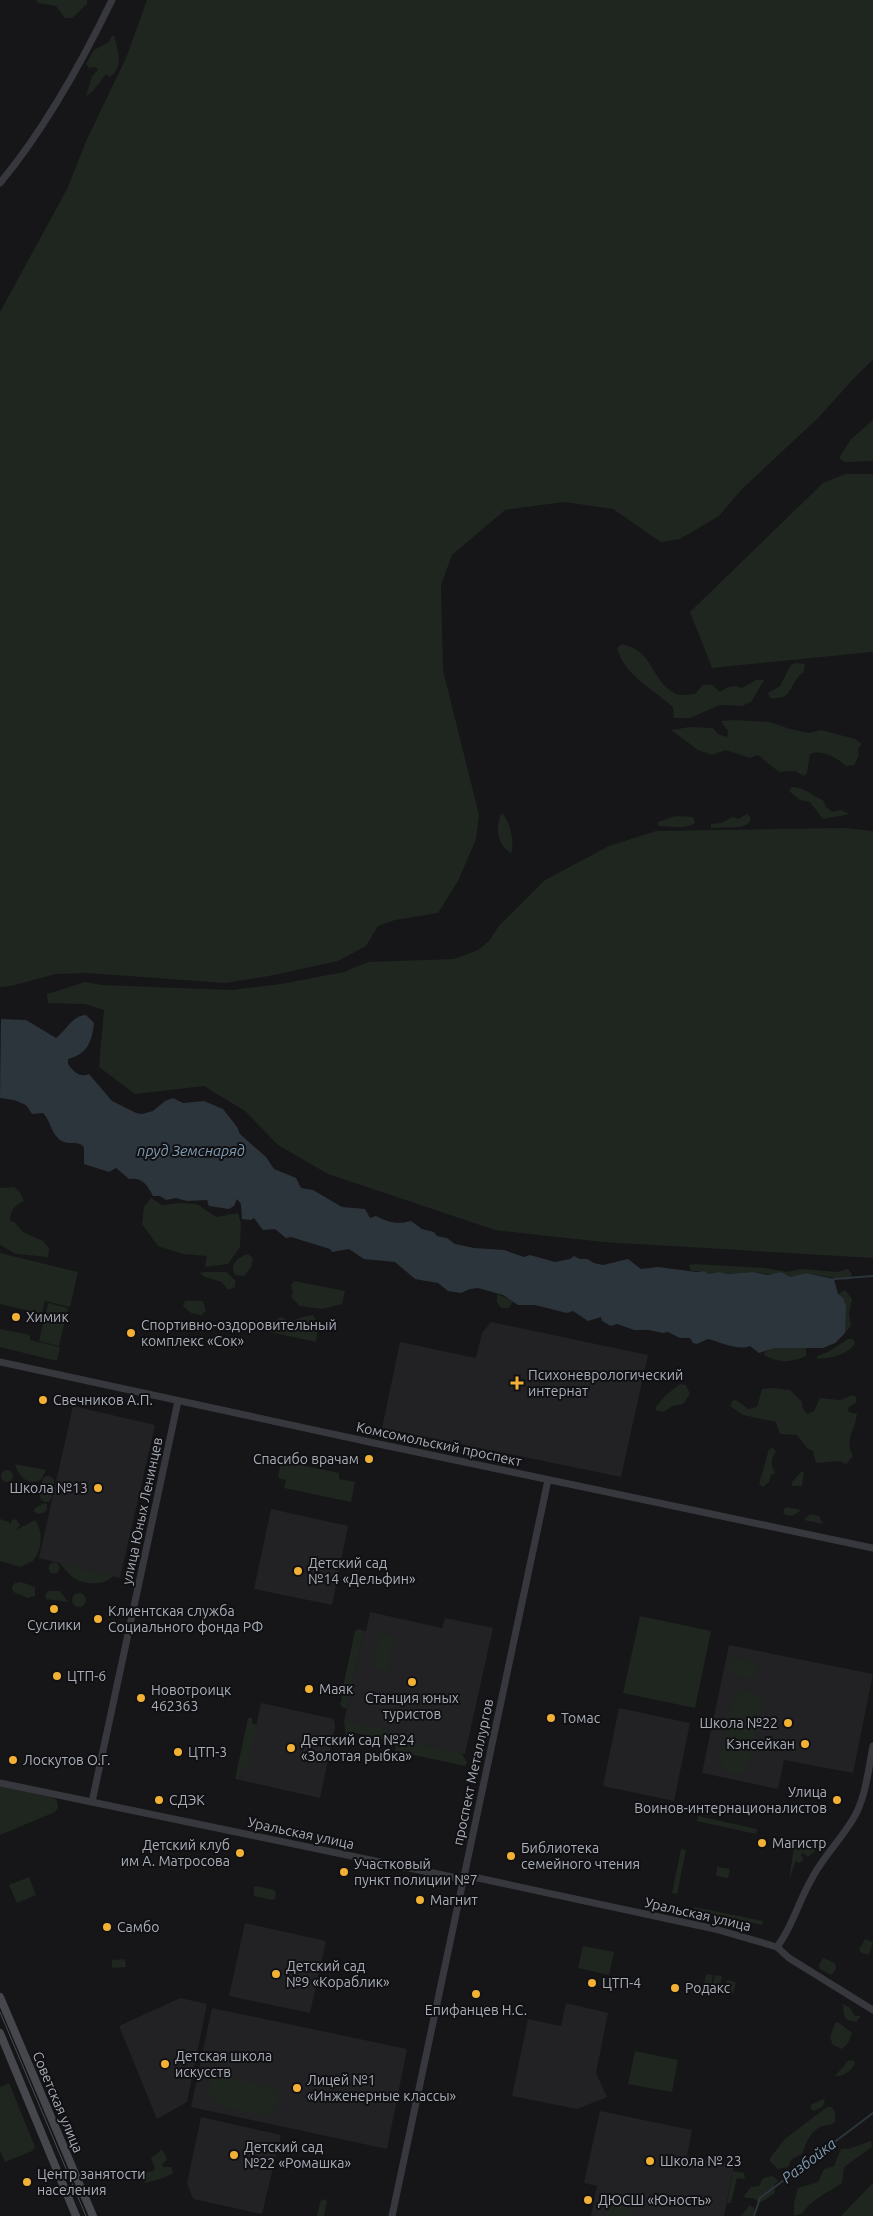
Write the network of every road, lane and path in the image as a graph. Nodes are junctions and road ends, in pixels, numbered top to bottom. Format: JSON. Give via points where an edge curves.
{"nodes":[{"id":1,"x":112,"y":0,"type":"edge"},
{"id":2,"x":0,"y":183,"type":"edge"},
{"id":3,"x":0,"y":1362,"type":"edge"},
{"id":4,"x":178,"y":1401,"type":"junction"},
{"id":5,"x":548,"y":1480,"type":"junction"},
{"id":6,"x":873,"y":1548,"type":"edge"},
{"id":7,"x":873,"y":1746,"type":"edge"},
{"id":8,"x":0,"y":1783,"type":"edge"},
{"id":9,"x":92,"y":1802,"type":"junction"},
{"id":10,"x":462,"y":1879,"type":"junction"},
{"id":11,"x":777,"y":1947,"type":"junction"},
{"id":12,"x":0,"y":1997,"type":"edge"},
{"id":13,"x":873,"y":2010,"type":"edge"},
{"id":14,"x":0,"y":2033,"type":"edge"},
{"id":15,"x":76,"y":2216,"type":"edge"},
{"id":16,"x":92,"y":2216,"type":"edge"},
{"id":17,"x":392,"y":2216,"type":"edge"}],
"edges":[{"from":1,"to":2,"type":"street","via":[[50,113]]},
{"from":3,"to":4,"type":"street","name":"Комсомольский проспект"},
{"from":4,"to":5,"type":"street","name":"Комсомольский проспект"},
{"from":4,"to":9,"type":"street","name":"улица Юных Ленинцев"},
{"from":5,"to":6,"type":"street","name":"Комсомольский проспект"},
{"from":5,"to":10,"type":"street","name":"проспект Металлургов"},
{"from":7,"to":11,"type":"street","via":[[862,1802],[810,1882],[785,1937]]},
{"from":8,"to":9,"type":"street","name":"Уральская улица"},
{"from":9,"to":10,"type":"street","name":"Уральская улица"},
{"from":10,"to":11,"type":"street","name":"Уральская улица","via":[[478,1878],[708,1927]]},
{"from":10,"to":17,"type":"street","name":"проспект Металлургов"},
{"from":11,"to":13,"type":"street","name":"Уральская улица","via":[[789,1958]]},
{"from":12,"to":16,"type":"main road","name":"Советская улица"},
{"from":14,"to":15,"type":"main road","name":"Советская улица"}]}
